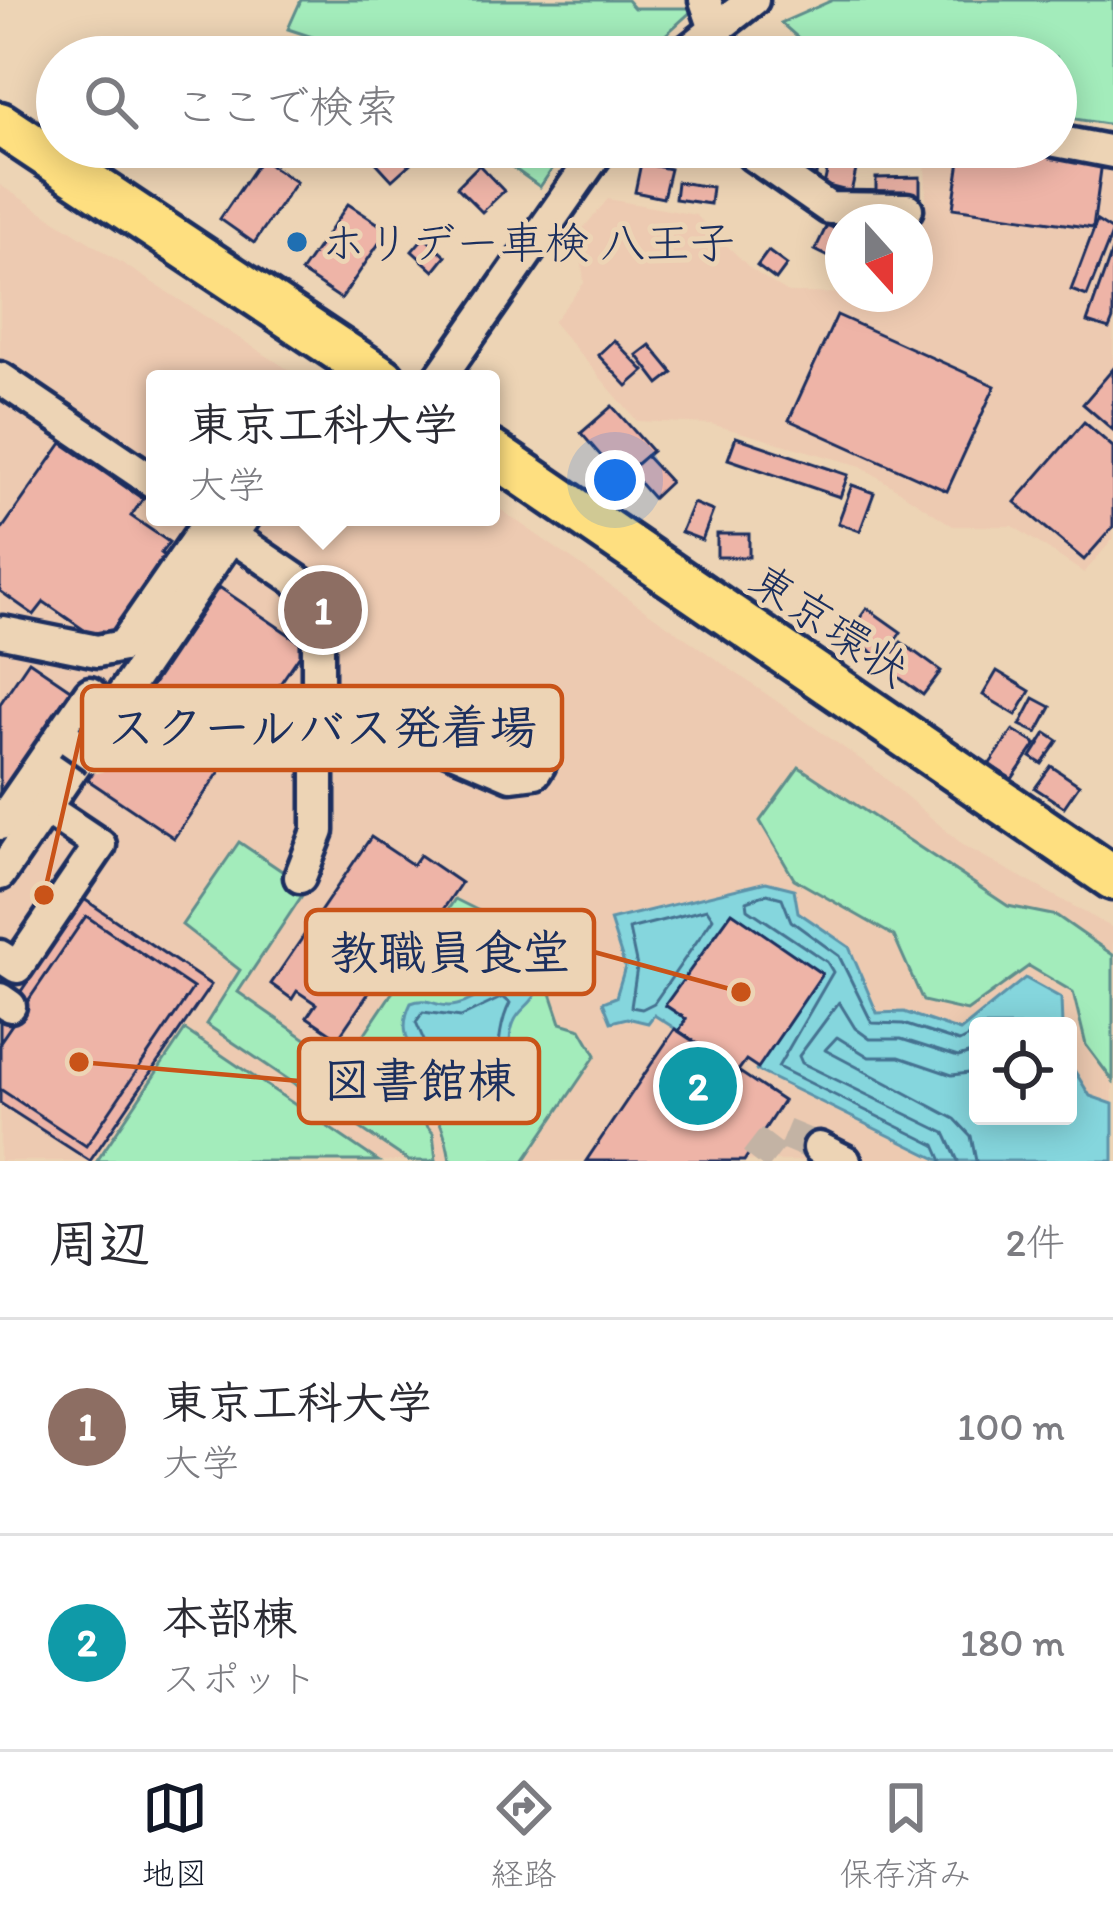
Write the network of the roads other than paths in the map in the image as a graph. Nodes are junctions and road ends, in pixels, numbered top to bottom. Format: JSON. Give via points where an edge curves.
{"nodes":[{"id":1,"x":753,"y":0,"type":"edge"},
{"id":2,"x":709,"y":14,"type":"edge"},
{"id":3,"x":0,"y":124,"type":"edge"},
{"id":4,"x":1077,"y":145,"type":"edge"},
{"id":5,"x":36,"y":148,"type":"edge"},
{"id":6,"x":1113,"y":152,"type":"edge"},
{"id":7,"x":66,"y":168,"type":"edge"},
{"id":8,"x":586,"y":168,"type":"edge"},
{"id":9,"x":772,"y":168,"type":"edge"},
{"id":10,"x":825,"y":205,"type":"edge"},
{"id":11,"x":369,"y":370,"type":"edge"},
{"id":12,"x":445,"y":370,"type":"edge"},
{"id":13,"x":0,"y":378,"type":"edge"},
{"id":14,"x":500,"y":458,"type":"edge"},
{"id":15,"x":146,"y":477,"type":"edge"},
{"id":16,"x":219,"y":526,"type":"edge"},
{"id":17,"x":219,"y":526,"type":"edge"},
{"id":18,"x":221,"y":526,"type":"edge"},
{"id":19,"x":3,"y":632,"type":"dead end"},
{"id":20,"x":89,"y":693,"type":"dead end"},
{"id":21,"x":318,"y":717,"type":"junction"},
{"id":22,"x":66,"y":737,"type":"junction"},
{"id":23,"x":98,"y":759,"type":"dead end"},
{"id":24,"x":539,"y":765,"type":"dead end"},
{"id":25,"x":45,"y":808,"type":"junction"},
{"id":26,"x":0,"y":824,"type":"edge"},
{"id":27,"x":0,"y":874,"type":"edge"},
{"id":28,"x":300,"y":878,"type":"dead end"},
{"id":29,"x":1113,"y":878,"type":"edge"},
{"id":30,"x":0,"y":956,"type":"edge"}],
"edges":[{"from":1,"to":2,"type":"street"},
{"from":3,"to":5,"type":"highway"},
{"from":4,"to":6,"type":"street"},
{"from":7,"to":11,"type":"highway"},
{"from":8,"to":12,"type":"street"},
{"from":9,"to":10,"type":"street"},
{"from":13,"to":15,"type":"street"},
{"from":14,"to":29,"type":"highway","name":"東京環状"},
{"from":16,"to":19,"type":"street","via":[[123,646],[97,652]]},
{"from":17,"to":25,"type":"street"},
{"from":18,"to":21,"type":"street","via":[[317,602]]},
{"from":20,"to":22,"type":"street"},
{"from":21,"to":24,"type":"street","via":[[389,723],[511,775]]},
{"from":21,"to":28,"type":"street","via":[[318,831]]},
{"from":22,"to":23,"type":"street","bridge":true},
{"from":22,"to":26,"type":"street"},
{"from":25,"to":27,"type":"street"},
{"from":25,"to":30,"type":"street","via":[[100,845],[17,967]]}]}
